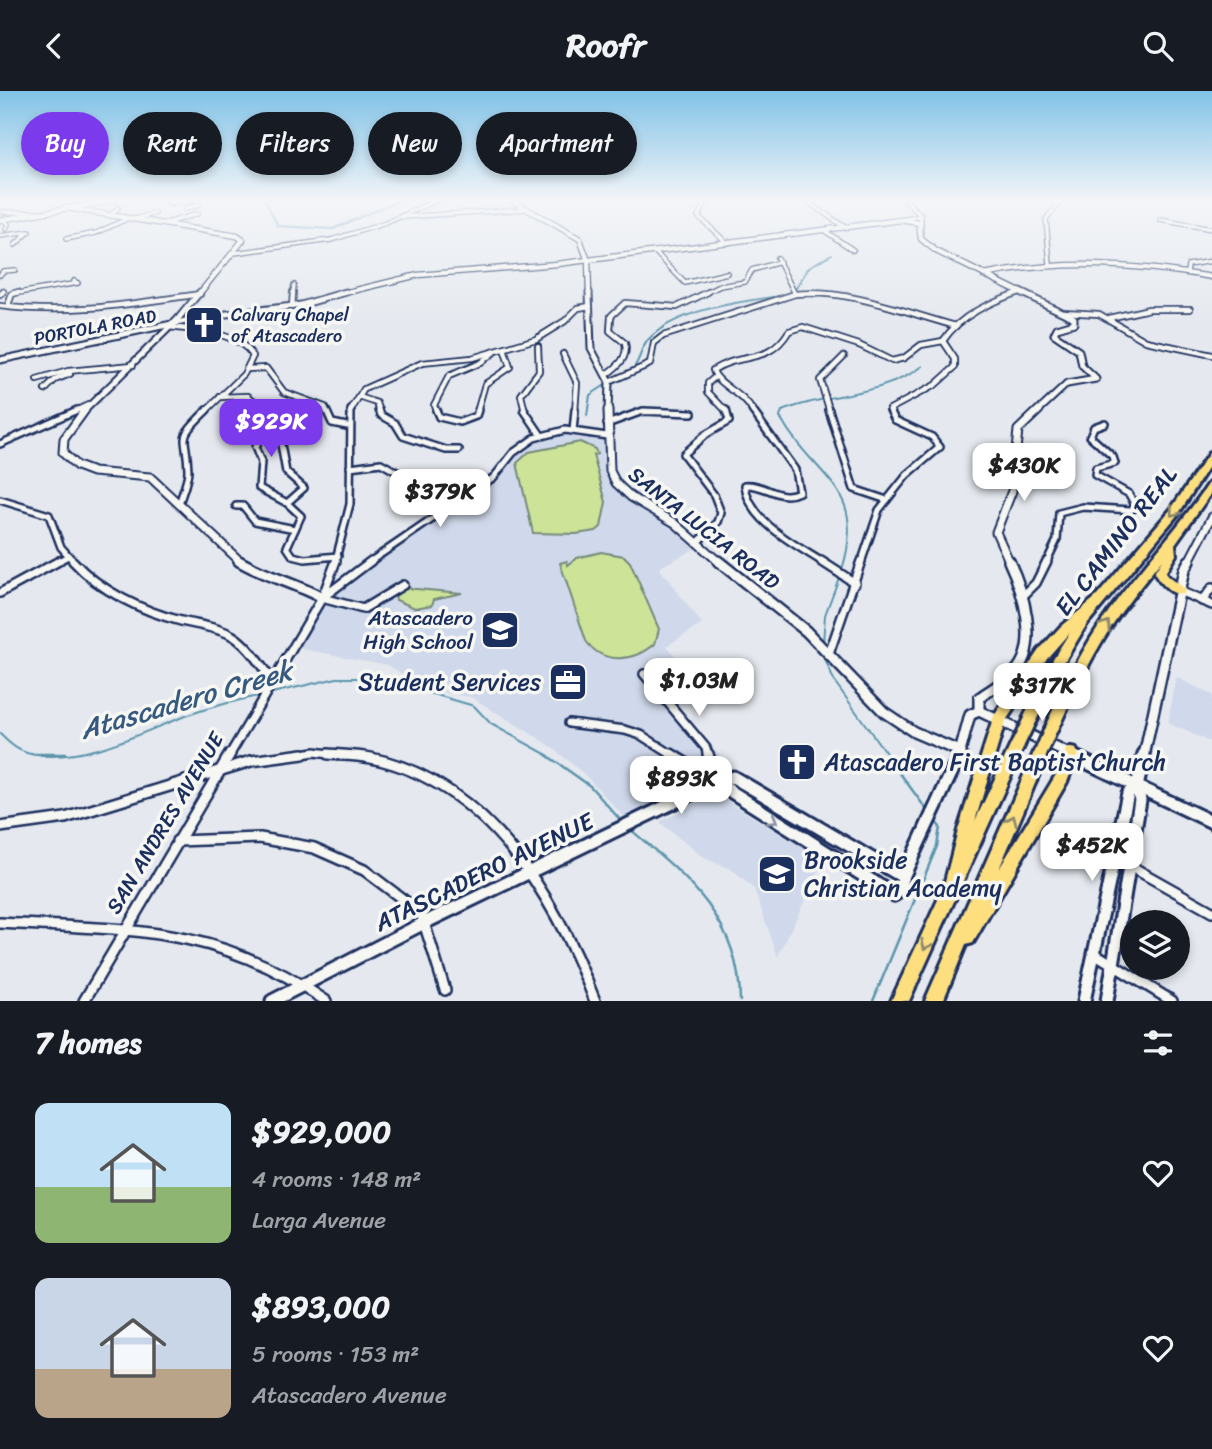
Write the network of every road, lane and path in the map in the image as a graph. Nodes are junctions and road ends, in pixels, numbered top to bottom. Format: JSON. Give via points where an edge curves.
{"nodes":[{"id":1,"x":19,"y":242,"type":"edge"},
{"id":2,"x":243,"y":242,"type":"edge"},
{"id":3,"x":313,"y":242,"type":"edge"},
{"id":4,"x":580,"y":242,"type":"edge"},
{"id":5,"x":731,"y":242,"type":"edge"},
{"id":6,"x":842,"y":242,"type":"edge"},
{"id":7,"x":925,"y":242,"type":"edge"},
{"id":8,"x":1048,"y":242,"type":"edge"},
{"id":9,"x":727,"y":243,"type":"joint"},
{"id":10,"x":16,"y":245,"type":"dead end"},
{"id":11,"x":853,"y":250,"type":"dead end"},
{"id":12,"x":655,"y":251,"type":"junction"},
{"id":13,"x":234,"y":253,"type":"junction"},
{"id":14,"x":588,"y":260,"type":"junction"},
{"id":15,"x":1212,"y":261,"type":"edge"},
{"id":16,"x":1050,"y":264,"type":"junction"},
{"id":17,"x":15,"y":270,"type":"dead end"},
{"id":18,"x":727,"y":273,"type":"dead end"},
{"id":19,"x":1187,"y":273,"type":"junction"},
{"id":20,"x":0,"y":275,"type":"edge"},
{"id":21,"x":984,"y":275,"type":"junction"},
{"id":22,"x":1212,"y":277,"type":"edge"},
{"id":23,"x":74,"y":281,"type":"dead end"},
{"id":24,"x":294,"y":285,"type":"dead end"},
{"id":25,"x":1019,"y":292,"type":"junction"},
{"id":26,"x":200,"y":293,"type":"junction"},
{"id":27,"x":795,"y":295,"type":"junction"},
{"id":28,"x":0,"y":306,"type":"edge"},
{"id":29,"x":8,"y":306,"type":"junction"},
{"id":30,"x":590,"y":306,"type":"junction"},
{"id":31,"x":292,"y":307,"type":"junction"},
{"id":32,"x":1190,"y":309,"type":"dead end"},
{"id":33,"x":1063,"y":312,"type":"junction"},
{"id":34,"x":1109,"y":318,"type":"junction"},
{"id":35,"x":956,"y":326,"type":"junction"},
{"id":36,"x":170,"y":327,"type":"junction"},
{"id":37,"x":943,"y":341,"type":"junction"},
{"id":38,"x":538,"y":346,"type":"dead end"},
{"id":39,"x":505,"y":349,"type":"junction"},
{"id":40,"x":494,"y":351,"type":"junction"},
{"id":41,"x":563,"y":354,"type":"dead end"},
{"id":42,"x":1212,"y":355,"type":"edge"},
{"id":43,"x":844,"y":356,"type":"dead end"},
{"id":44,"x":0,"y":360,"type":"edge"},
{"id":45,"x":133,"y":365,"type":"junction"},
{"id":46,"x":85,"y":369,"type":"junction"},
{"id":47,"x":248,"y":369,"type":"junction"},
{"id":48,"x":715,"y":377,"type":"junction"},
{"id":49,"x":608,"y":378,"type":"junction"},
{"id":50,"x":37,"y":380,"type":"dead end"},
{"id":51,"x":45,"y":390,"type":"dead end"},
{"id":52,"x":220,"y":397,"type":"junction"},
{"id":53,"x":359,"y":397,"type":"junction"},
{"id":54,"x":88,"y":405,"type":"junction"},
{"id":55,"x":692,"y":413,"type":"dead end"},
{"id":56,"x":277,"y":422,"type":"junction"},
{"id":57,"x":1105,"y":423,"type":"dead end"},
{"id":58,"x":607,"y":424,"type":"junction"},
{"id":59,"x":347,"y":426,"type":"junction"},
{"id":60,"x":573,"y":431,"type":"junction"},
{"id":61,"x":541,"y":435,"type":"junction"},
{"id":62,"x":607,"y":436,"type":"junction"},
{"id":63,"x":0,"y":444,"type":"edge"},
{"id":64,"x":459,"y":450,"type":"dead end"},
{"id":65,"x":1212,"y":455,"type":"edge"},
{"id":66,"x":350,"y":467,"type":"junction"},
{"id":67,"x":1212,"y":485,"type":"edge"},
{"id":68,"x":472,"y":491,"type":"junction"},
{"id":69,"x":0,"y":500,"type":"edge"},
{"id":70,"x":887,"y":500,"type":"junction"},
{"id":71,"x":287,"y":503,"type":"junction"},
{"id":72,"x":179,"y":504,"type":"junction"},
{"id":73,"x":236,"y":506,"type":"dead end"},
{"id":74,"x":1212,"y":517,"type":"edge"},
{"id":75,"x":295,"y":529,"type":"junction"},
{"id":76,"x":698,"y":543,"type":"junction"},
{"id":77,"x":1170,"y":544,"type":"junction"},
{"id":78,"x":338,"y":556,"type":"junction"},
{"id":79,"x":68,"y":557,"type":"junction"},
{"id":80,"x":855,"y":583,"type":"junction"},
{"id":81,"x":403,"y":585,"type":"dead end"},
{"id":82,"x":1212,"y":588,"type":"edge"},
{"id":83,"x":1179,"y":591,"type":"junction"},
{"id":84,"x":0,"y":593,"type":"edge"},
{"id":85,"x":1024,"y":595,"type":"junction"},
{"id":86,"x":322,"y":598,"type":"junction"},
{"id":87,"x":1098,"y":601,"type":"junction"},
{"id":88,"x":1202,"y":601,"type":"junction"},
{"id":89,"x":1212,"y":605,"type":"edge"},
{"id":90,"x":829,"y":654,"type":"junction"},
{"id":91,"x":644,"y":674,"type":"dead end"},
{"id":92,"x":272,"y":680,"type":"junction"},
{"id":93,"x":979,"y":711,"type":"junction"},
{"id":94,"x":999,"y":720,"type":"junction"},
{"id":95,"x":569,"y":723,"type":"dead end"},
{"id":96,"x":961,"y":752,"type":"junction"},
{"id":97,"x":1071,"y":754,"type":"junction"},
{"id":98,"x":217,"y":772,"type":"junction"},
{"id":99,"x":716,"y":782,"type":"junction"},
{"id":100,"x":1138,"y":787,"type":"junction"},
{"id":101,"x":1212,"y":823,"type":"edge"},
{"id":102,"x":0,"y":827,"type":"edge"},
{"id":103,"x":177,"y":841,"type":"junction"},
{"id":104,"x":1114,"y":857,"type":"junction"},
{"id":105,"x":1129,"y":865,"type":"junction"},
{"id":106,"x":531,"y":871,"type":"junction"},
{"id":107,"x":903,"y":877,"type":"junction"},
{"id":108,"x":951,"y":890,"type":"junction"},
{"id":109,"x":1212,"y":912,"type":"edge"},
{"id":110,"x":426,"y":922,"type":"junction"},
{"id":111,"x":0,"y":923,"type":"edge"},
{"id":112,"x":126,"y":927,"type":"junction"},
{"id":113,"x":1094,"y":953,"type":"junction"},
{"id":114,"x":1114,"y":965,"type":"junction"},
{"id":115,"x":946,"y":972,"type":"junction"},
{"id":116,"x":302,"y":986,"type":"junction"},
{"id":117,"x":445,"y":990,"type":"dead end"},
{"id":118,"x":83,"y":1001,"type":"edge"},
{"id":119,"x":272,"y":1001,"type":"edge"},
{"id":120,"x":326,"y":1001,"type":"edge"},
{"id":121,"x":595,"y":1001,"type":"edge"},
{"id":122,"x":900,"y":1001,"type":"edge"},
{"id":123,"x":934,"y":1001,"type":"edge"},
{"id":124,"x":1084,"y":1001,"type":"edge"},
{"id":125,"x":1107,"y":1001,"type":"edge"},
{"id":126,"x":1172,"y":1001,"type":"edge"}],
"edges":[{"from":1,"to":10,"type":"street"},
{"from":2,"to":13,"type":"street"},
{"from":3,"to":13,"type":"street"},
{"from":4,"to":14,"type":"street","name":"SANTA LUCIA ROAD"},
{"from":5,"to":9,"type":"street","name":"PORTOLA ROAD"},
{"from":6,"to":11,"type":"street"},
{"from":7,"to":21,"type":"street"},
{"from":8,"to":16,"type":"street"},
{"from":9,"to":12,"type":"street","name":"PORTOLA ROAD"},
{"from":12,"to":14,"type":"street","name":"PORTOLA ROAD"},
{"from":12,"to":18,"type":"street","via":[[685,283]]},
{"from":13,"to":26,"type":"street"},
{"from":14,"to":30,"type":"street","name":"SANTA LUCIA ROAD"},
{"from":14,"to":31,"type":"street","name":"PORTOLA ROAD","via":[[399,278]]},
{"from":15,"to":19,"type":"street","via":[[1188,265]]},
{"from":16,"to":19,"type":"street","via":[[1106,264]]},
{"from":16,"to":21,"type":"street"},
{"from":17,"to":20,"type":"street"},
{"from":19,"to":22,"type":"street"},
{"from":21,"to":25,"type":"street"},
{"from":23,"to":29,"type":"street","via":[[78,282],[57,289],[20,290],[12,294]]},
{"from":24,"to":31,"type":"street"},
{"from":25,"to":33,"type":"street"},
{"from":25,"to":35,"type":"street","via":[[989,304]]},
{"from":26,"to":29,"type":"street","via":[[79,311]]},
{"from":26,"to":36,"type":"street"},
{"from":27,"to":35,"type":"street","via":[[839,294]]},
{"from":27,"to":49,"type":"street","via":[[663,335],[654,343],[650,364]]},
{"from":27,"to":49,"type":"street","via":[[778,260],[752,270],[745,282],[720,286],[677,307],[636,302],[622,305],[611,316],[610,331],[625,343],[626,355]]},
{"from":28,"to":29,"type":"street"},
{"from":30,"to":39,"type":"street","via":[[578,308],[536,339]]},
{"from":30,"to":49,"type":"street","name":"SANTA LUCIA ROAD","via":[[591,348]]},
{"from":31,"to":36,"type":"street","name":"PORTOLA ROAD","via":[[218,315]]},
{"from":32,"to":34,"type":"street","via":[[1174,307]]},
{"from":33,"to":34,"type":"street","via":[[1087,311]]},
{"from":33,"to":85,"type":"street","via":[[1075,322],[1057,328],[1054,334],[1079,351],[1082,366],[1097,379],[1067,384],[1016,434],[1011,497],[996,532]]},
{"from":34,"to":42,"type":"street","via":[[1146,341]]},
{"from":35,"to":37,"type":"street"},
{"from":36,"to":44,"type":"street","name":"PORTOLA ROAD"},
{"from":36,"to":45,"type":"street"},
{"from":36,"to":47,"type":"street","via":[[243,343],[253,354]]},
{"from":37,"to":48,"type":"street","via":[[921,345],[899,360],[886,361],[859,345],[799,328],[789,331],[769,354],[717,366]]},
{"from":37,"to":70,"type":"street","via":[[955,366],[935,385],[902,400],[890,411],[898,422],[932,437],[939,449],[907,475]]},
{"from":38,"to":61,"type":"street","via":[[539,371],[520,399]]},
{"from":39,"to":40,"type":"street"},
{"from":39,"to":40,"type":"street","via":[[510,367],[486,383],[476,416],[460,422],[439,417],[434,405],[449,376],[480,363]]},
{"from":40,"to":53,"type":"street","via":[[422,363],[373,384]]},
{"from":41,"to":60,"type":"street","via":[[577,383]]},
{"from":43,"to":70,"type":"street","via":[[820,380],[854,489]]},
{"from":45,"to":46,"type":"street"},
{"from":45,"to":54,"type":"street"},
{"from":46,"to":50,"type":"street"},
{"from":46,"to":51,"type":"street","via":[[55,380]]},
{"from":47,"to":52,"type":"street"},
{"from":47,"to":59,"type":"street","via":[[266,368],[284,391],[325,407],[332,423]]},
{"from":48,"to":76,"type":"street","via":[[708,383],[708,392],[726,408],[729,421],[683,454],[714,494],[720,514]]},
{"from":48,"to":80,"type":"street","via":[[746,398],[800,483],[799,492],[791,496],[779,496],[752,483],[745,485],[743,493],[754,512]]},
{"from":49,"to":58,"type":"street","name":"SANTA LUCIA ROAD"},
{"from":52,"to":56,"type":"street","via":[[250,397],[280,413]]},
{"from":52,"to":72,"type":"street","via":[[185,434],[188,466]]},
{"from":53,"to":59,"type":"street"},
{"from":53,"to":64,"type":"street","via":[[377,403],[402,436]]},
{"from":54,"to":63,"type":"street"},
{"from":54,"to":72,"type":"street","via":[[64,439],[66,457],[93,472],[150,477]]},
{"from":55,"to":58,"type":"street","via":[[643,411]]},
{"from":56,"to":71,"type":"street","via":[[286,472],[304,488]]},
{"from":56,"to":71,"type":"street","via":[[263,432],[255,447],[261,462],[258,485]]},
{"from":57,"to":85,"type":"street","via":[[1094,427],[1090,436],[1115,463],[1096,468],[1095,475],[1129,494],[1136,507],[1077,508],[1059,513],[1057,540],[1036,583]]},
{"from":58,"to":62,"type":"street","name":"SANTA LUCIA ROAD"},
{"from":59,"to":66,"type":"street"},
{"from":60,"to":61,"type":"street","name":"SAN ANDRES AVENUE"},
{"from":60,"to":62,"type":"street","name":"SAN ANDRES AVENUE"},
{"from":61,"to":68,"type":"street","name":"SAN ANDRES AVENUE","via":[[520,447],[494,477]]},
{"from":62,"to":76,"type":"street","name":"SANTA LUCIA ROAD","via":[[610,471],[619,487],[676,523]]},
{"from":65,"to":87,"type":"highway","name":"EL CAMINO REAL","one_way":true,"via":[[1175,511]]},
{"from":66,"to":68,"type":"street","via":[[381,463],[409,481],[452,483]]},
{"from":66,"to":78,"type":"street","via":[[350,504]]},
{"from":67,"to":77,"type":"highway","name":"EL CAMINO REAL"},
{"from":68,"to":86,"type":"street","name":"SAN ANDRES AVENUE"},
{"from":69,"to":79,"type":"street","via":[[49,515]]},
{"from":70,"to":80,"type":"street","via":[[870,532]]},
{"from":71,"to":75,"type":"street","via":[[301,516]]},
{"from":72,"to":86,"type":"street","via":[[239,561]]},
{"from":73,"to":75,"type":"street","via":[[243,506],[255,521]]},
{"from":74,"to":83,"type":"street","via":[[1187,562]]},
{"from":75,"to":78,"type":"street","via":[[287,547],[293,556]]},
{"from":76,"to":90,"type":"street","name":"SANTA LUCIA ROAD"},
{"from":77,"to":83,"type":"highway","via":[[1171,555],[1159,573]]},
{"from":115,"to":77,"type":"highway","name":"EL CAMINO REAL","one_way":true,"bridge":true,"via":[[1076,674],[1102,630]]},
{"from":78,"to":86,"type":"street"},
{"from":79,"to":84,"type":"street"},
{"from":79,"to":92,"type":"street","via":[[125,600],[160,616],[236,637]]},
{"from":80,"to":90,"type":"street"},
{"from":81,"to":86,"type":"street","via":[[363,608]]},
{"from":82,"to":88,"type":"street"},
{"from":83,"to":88,"type":"street"},
{"from":83,"to":100,"type":"street"},
{"from":85,"to":93,"type":"street","via":[[1025,655],[1016,671],[979,698]]},
{"from":86,"to":92,"type":"street","name":"SAN ANDRES AVENUE"},
{"from":87,"to":94,"type":"highway","via":[[1043,654]]},
{"from":87,"to":108,"type":"highway","name":"EL CAMINO REAL","bridge":true,"via":[[1058,661]]},
{"from":88,"to":89,"type":"street"},
{"from":90,"to":96,"type":"street","name":"SANTA LUCIA ROAD","via":[[893,719]]},
{"from":91,"to":99,"type":"street","via":[[706,748]]},
{"from":92,"to":98,"type":"street","name":"SAN ANDRES AVENUE"},
{"from":93,"to":94,"type":"street"},
{"from":93,"to":96,"type":"street","via":[[970,715]]},
{"from":94,"to":97,"type":"street"},
{"from":94,"to":108,"type":"highway"},
{"from":95,"to":99,"type":"street","via":[[641,735]]},
{"from":96,"to":107,"type":"street"},
{"from":97,"to":100,"type":"street"},
{"from":97,"to":115,"type":"highway","via":[[1039,817]]},
{"from":98,"to":102,"type":"street","via":[[102,809]]},
{"from":98,"to":103,"type":"street","name":"SAN ANDRES AVENUE"},
{"from":98,"to":106,"type":"street","via":[[252,760],[311,752],[386,763],[434,782],[457,797],[501,834]]},
{"from":99,"to":106,"type":"street","name":"ATASCADERO AVENUE"},
{"from":99,"to":107,"type":"street","name":"ATASCADERO AVENUE","via":[[733,777],[746,782]]},
{"from":99,"to":107,"type":"street","one_way":true,"via":[[894,895],[901,890]]},
{"from":100,"to":101,"type":"street"},
{"from":100,"to":104,"type":"street","via":[[1128,793]]},
{"from":100,"to":105,"type":"street"},
{"from":103,"to":110,"type":"street","via":[[260,838],[314,848],[364,870],[410,902]]},
{"from":103,"to":112,"type":"street","name":"SAN ANDRES AVENUE"},
{"from":104,"to":105,"type":"street"},
{"from":104,"to":113,"type":"street"},
{"from":105,"to":109,"type":"street"},
{"from":105,"to":114,"type":"street"},
{"from":106,"to":110,"type":"street","name":"ATASCADERO AVENUE"},
{"from":106,"to":121,"type":"street","via":[[571,938]]},
{"from":108,"to":122,"type":"highway","name":"EL CAMINO REAL","one_way":true},
{"from":110,"to":116,"type":"street","name":"ATASCADERO AVENUE"},
{"from":110,"to":117,"type":"street"},
{"from":111,"to":112,"type":"street"},
{"from":112,"to":116,"type":"street","via":[[215,945]]},
{"from":112,"to":118,"type":"street","name":"SAN ANDRES AVENUE"},
{"from":113,"to":114,"type":"street"},
{"from":113,"to":124,"type":"street"},
{"from":114,"to":125,"type":"street"},
{"from":114,"to":126,"type":"street"},
{"from":115,"to":123,"type":"highway","name":"EL CAMINO REAL"},
{"from":116,"to":119,"type":"street","name":"ATASCADERO AVENUE"},
{"from":116,"to":120,"type":"street"}]}
